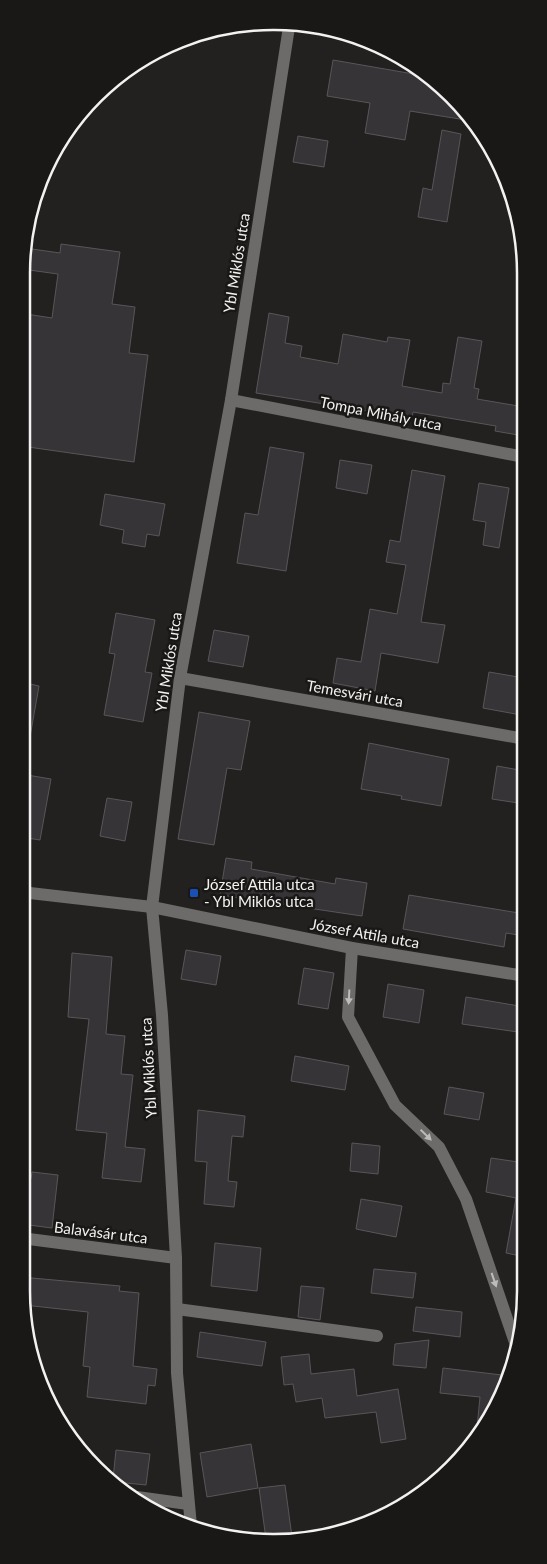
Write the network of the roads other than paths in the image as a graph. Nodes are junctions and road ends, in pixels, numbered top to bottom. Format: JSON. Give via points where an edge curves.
{"nodes":[{"id":1,"x":289,"y":31,"type":"edge"},
{"id":2,"x":231,"y":400,"type":"junction"},
{"id":3,"x":517,"y":456,"type":"edge"},
{"id":4,"x":180,"y":678,"type":"junction"},
{"id":5,"x":517,"y":737,"type":"edge"},
{"id":6,"x":30,"y":893,"type":"edge"},
{"id":7,"x":152,"y":908,"type":"junction"},
{"id":8,"x":352,"y":948,"type":"junction"},
{"id":9,"x":517,"y":975,"type":"edge"},
{"id":10,"x":30,"y":1239,"type":"edge"},
{"id":11,"x":176,"y":1258,"type":"junction"},
{"id":12,"x":177,"y":1309,"type":"junction"},
{"id":13,"x":513,"y":1335,"type":"edge"},
{"id":14,"x":376,"y":1336,"type":"dead end"},
{"id":15,"x":148,"y":1498,"type":"edge"},
{"id":16,"x":188,"y":1504,"type":"junction"},
{"id":17,"x":190,"y":1519,"type":"edge"}],
"edges":[{"from":1,"to":2,"type":"street","name":"Ybl Miklós utca"},
{"from":2,"to":3,"type":"street","name":"Tompa Mihály utca"},
{"from":2,"to":4,"type":"street","name":"Ybl Miklós utca"},
{"from":4,"to":5,"type":"street","name":"Temesvári utca"},
{"from":4,"to":7,"type":"street","name":"Ybl Miklós utca"},
{"from":6,"to":7,"type":"street","name":"József Attila utca"},
{"from":7,"to":8,"type":"street","name":"József Attila utca"},
{"from":7,"to":11,"type":"street","name":"Ybl Miklós utca","via":[[162,1015]]},
{"from":8,"to":9,"type":"street","name":"József Attila utca"},
{"from":8,"to":13,"type":"street","one_way":true,"via":[[348,1018],[395,1106],[439,1147],[466,1199]]},
{"from":10,"to":11,"type":"street","name":"Balavásár utca"},
{"from":11,"to":12,"type":"street","name":"Ybl Miklós utca"},
{"from":12,"to":14,"type":"street"},
{"from":12,"to":16,"type":"street","name":"Ybl Miklós utca","via":[[177,1373]]},
{"from":15,"to":16,"type":"street"},
{"from":16,"to":17,"type":"street","name":"Ybl Miklós utca"}]}
